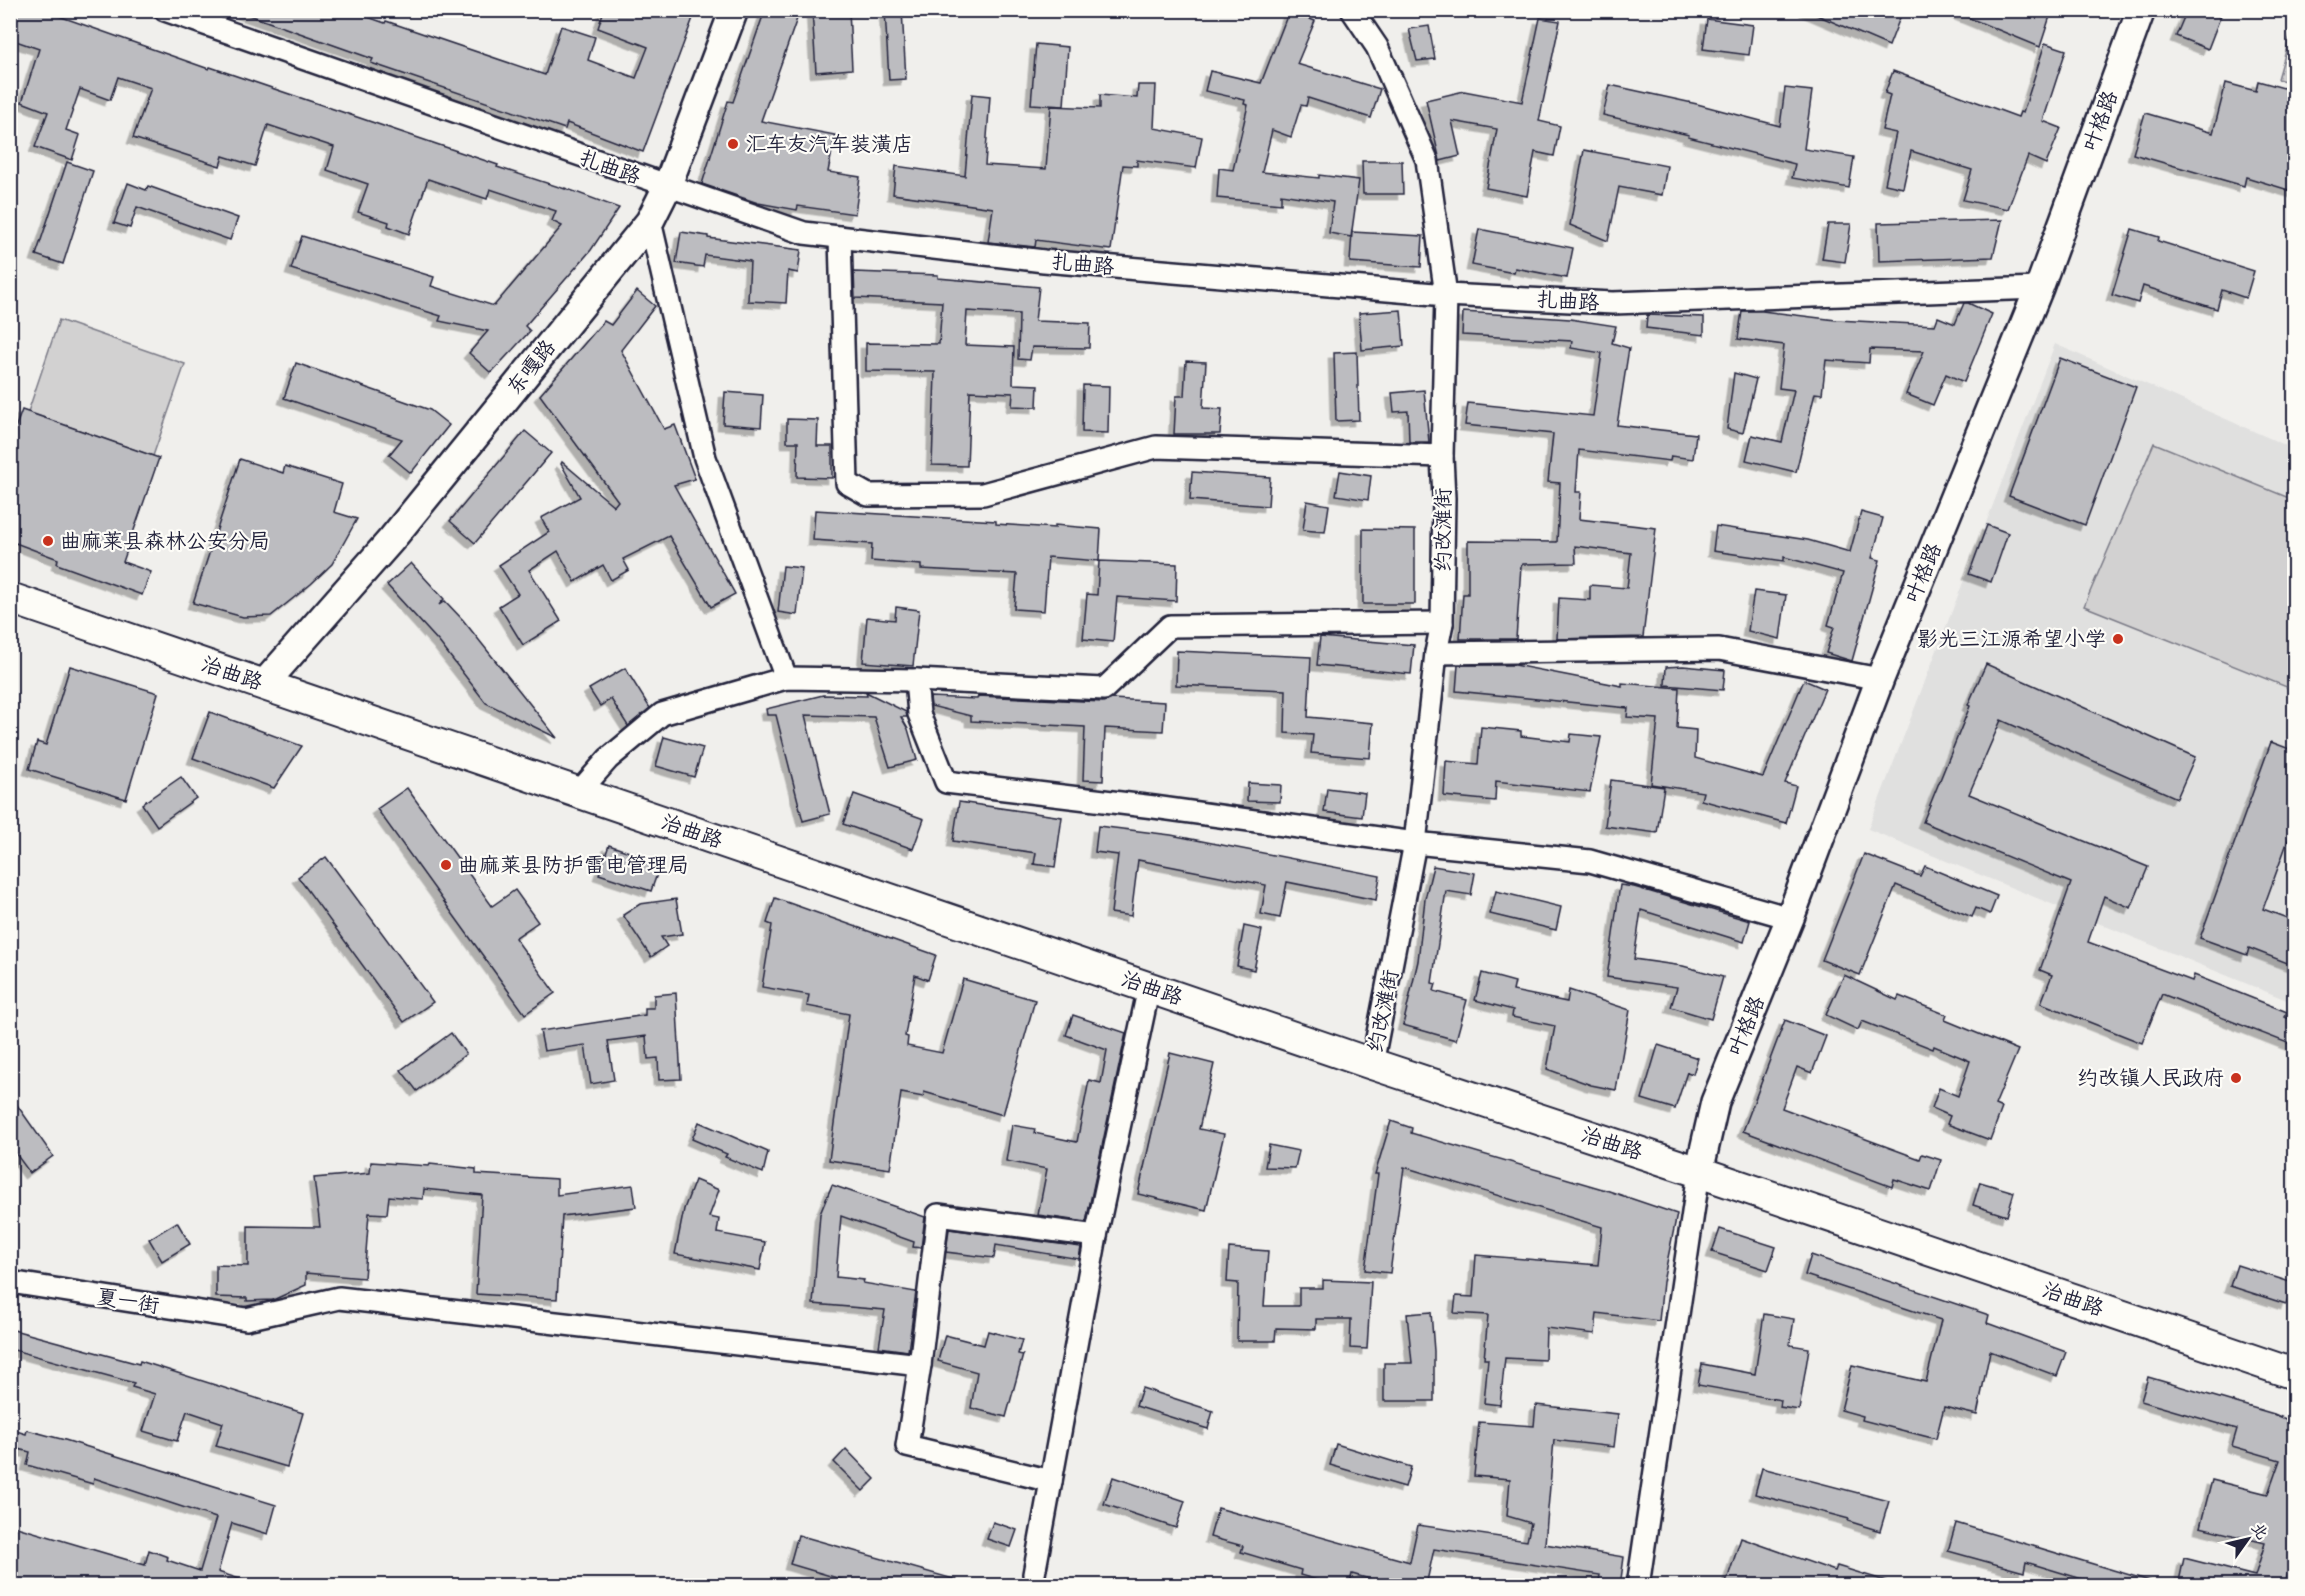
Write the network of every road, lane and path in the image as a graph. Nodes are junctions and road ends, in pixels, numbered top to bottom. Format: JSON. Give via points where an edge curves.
{"nodes":[{"id":1,"x":165,"y":10,"type":"edge"},
{"id":2,"x":734,"y":10,"type":"edge"},
{"id":3,"x":1352,"y":10,"type":"edge"},
{"id":4,"x":2141,"y":10,"type":"edge"},
{"id":5,"x":667,"y":187,"type":"junction"},
{"id":6,"x":650,"y":221,"type":"junction"},
{"id":7,"x":840,"y":237,"type":"junction"},
{"id":8,"x":2039,"y":288,"type":"junction"},
{"id":9,"x":1446,"y":295,"type":"junction"},
{"id":10,"x":1442,"y":456,"type":"junction"},
{"id":11,"x":10,"y":598,"type":"edge"},
{"id":12,"x":1442,"y":623,"type":"junction"},
{"id":13,"x":1436,"y":653,"type":"junction"},
{"id":14,"x":786,"y":678,"type":"junction"},
{"id":15,"x":1880,"y":679,"type":"junction"},
{"id":16,"x":916,"y":680,"type":"junction"},
{"id":17,"x":264,"y":684,"type":"junction"},
{"id":18,"x":579,"y":792,"type":"junction"},
{"id":19,"x":1415,"y":843,"type":"junction"},
{"id":20,"x":1790,"y":918,"type":"junction"},
{"id":21,"x":1149,"y":987,"type":"junction"},
{"id":22,"x":1372,"y":1064,"type":"junction"},
{"id":23,"x":1699,"y":1172,"type":"junction"},
{"id":24,"x":1096,"y":1236,"type":"junction"},
{"id":25,"x":10,"y":1282,"type":"edge"},
{"id":26,"x":920,"y":1365,"type":"junction"},
{"id":27,"x":2295,"y":1374,"type":"edge"},
{"id":28,"x":1051,"y":1481,"type":"junction"},
{"id":29,"x":1034,"y":1574,"type":"dead end"},
{"id":30,"x":1638,"y":1586,"type":"edge"}],
"edges":[{"from":1,"to":5,"type":"street","name":"扎曲路"},
{"from":2,"to":5,"type":"street","name":"东嘎路"},
{"from":3,"to":9,"type":"street","name":"约改滩街","via":[[1377,47],[1427,160]]},
{"from":4,"to":8,"type":"street","name":"叶格路"},
{"from":5,"to":6,"type":"street","name":"东嘎路"},
{"from":5,"to":7,"type":"street","name":"扎曲路","via":[[804,233]]},
{"from":6,"to":14,"type":"street","via":[[705,458]]},
{"from":6,"to":17,"type":"street","name":"东嘎路","via":[[391,540]]},
{"from":7,"to":9,"type":"street","name":"扎曲路","via":[[1044,261]]},
{"from":7,"to":10,"type":"street","via":[[847,483],[868,495],[983,494],[1156,447]]},
{"from":8,"to":9,"type":"street","name":"扎曲路","via":[[1613,303]]},
{"from":8,"to":15,"type":"street","name":"叶格路"},
{"from":9,"to":10,"type":"street","name":"约改滩街"},
{"from":10,"to":12,"type":"street","name":"约改滩街"},
{"from":11,"to":17,"type":"main road","name":"治曲路"},
{"from":12,"to":13,"type":"street","name":"约改滩街"},
{"from":12,"to":16,"type":"street","via":[[1170,626],[1104,689]]},
{"from":13,"to":15,"type":"street","via":[[1719,650]]},
{"from":13,"to":19,"type":"street","name":"约改滩街"},
{"from":14,"to":16,"type":"street"},
{"from":14,"to":18,"type":"street","via":[[662,714],[608,759]]},
{"from":15,"to":20,"type":"street","name":"叶格路"},
{"from":16,"to":19,"type":"street","via":[[919,714],[946,782]]},
{"from":17,"to":18,"type":"main road","name":"治曲路"},
{"from":18,"to":21,"type":"main road","name":"治曲路"},
{"from":19,"to":20,"type":"street","via":[[1590,861]]},
{"from":19,"to":22,"type":"street","name":"约改滩街"},
{"from":20,"to":23,"type":"street","name":"叶格路","via":[[1715,1102]]},
{"from":21,"to":22,"type":"main road","name":"治曲路"},
{"from":21,"to":24,"type":"street"},
{"from":22,"to":23,"type":"main road","name":"治曲路"},
{"from":23,"to":27,"type":"main road","name":"治曲路"},
{"from":23,"to":30,"type":"street"},
{"from":24,"to":26,"type":"street","via":[[938,1215]]},
{"from":24,"to":28,"type":"street"},
{"from":25,"to":26,"type":"street","name":"夏一街","via":[[246,1319],[339,1298]]},
{"from":26,"to":28,"type":"street","via":[[907,1446]]},
{"from":28,"to":29,"type":"street"}]}
